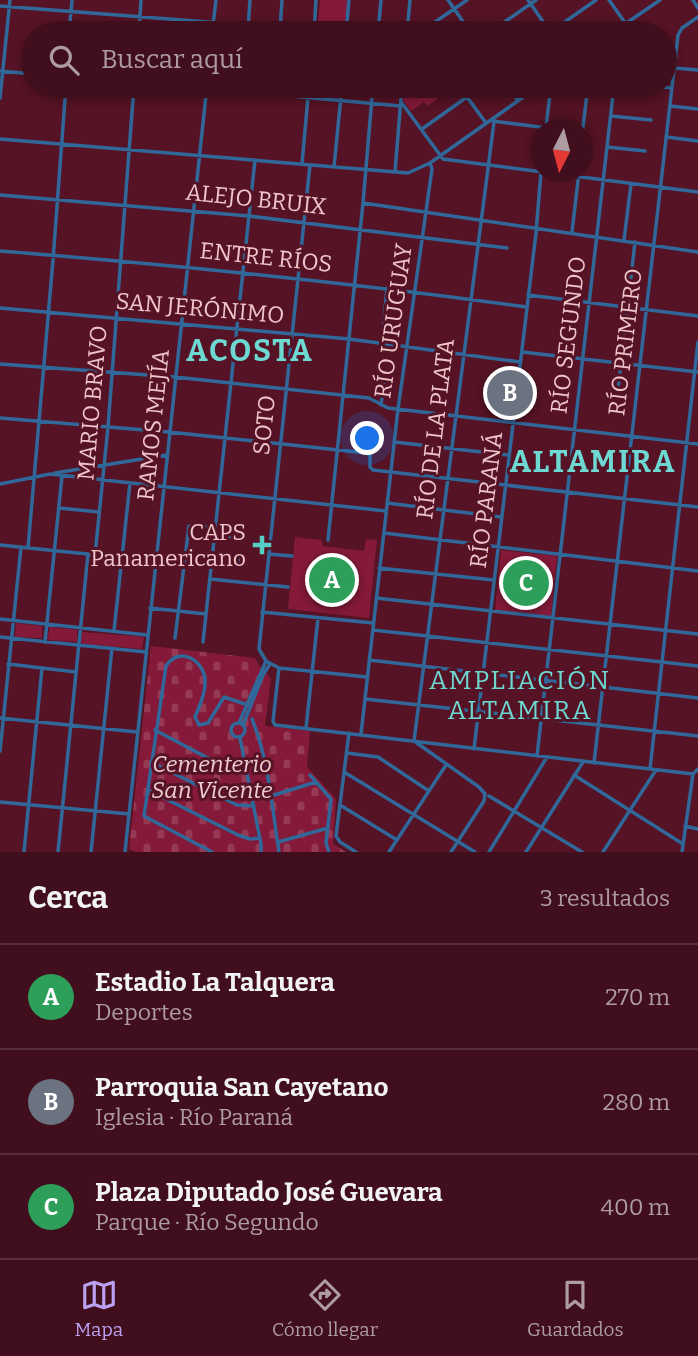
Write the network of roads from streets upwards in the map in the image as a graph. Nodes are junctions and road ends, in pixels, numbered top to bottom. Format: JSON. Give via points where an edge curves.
{"nodes":[{"id":1,"x":10,"y":0,"type":"edge"},
{"id":2,"x":72,"y":0,"type":"edge"},
{"id":3,"x":141,"y":0,"type":"edge"},
{"id":4,"x":216,"y":0,"type":"edge"},
{"id":5,"x":250,"y":0,"type":"edge"},
{"id":6,"x":282,"y":0,"type":"edge"},
{"id":7,"x":316,"y":0,"type":"edge"},
{"id":8,"x":349,"y":0,"type":"edge"},
{"id":9,"x":381,"y":0,"type":"edge"},
{"id":10,"x":410,"y":0,"type":"edge"},
{"id":11,"x":448,"y":0,"type":"edge"},
{"id":12,"x":467,"y":0,"type":"edge"},
{"id":13,"x":536,"y":0,"type":"edge"},
{"id":14,"x":596,"y":0,"type":"edge"},
{"id":15,"x":609,"y":0,"type":"edge"},
{"id":16,"x":660,"y":0,"type":"edge"},
{"id":17,"x":693,"y":0,"type":"edge"},
{"id":18,"x":529,"y":2,"type":"edge"},
{"id":19,"x":0,"y":6,"type":"edge"},
{"id":20,"x":10,"y":7,"type":"junction"},
{"id":21,"x":698,"y":8,"type":"edge"},
{"id":22,"x":454,"y":9,"type":"junction"},
{"id":23,"x":71,"y":12,"type":"junction"},
{"id":24,"x":140,"y":17,"type":"junction"},
{"id":25,"x":698,"y":17,"type":"edge"},
{"id":26,"x":70,"y":21,"type":"edge"},
{"id":27,"x":140,"y":21,"type":"edge"},
{"id":28,"x":182,"y":21,"type":"edge"},
{"id":29,"x":214,"y":21,"type":"edge"},
{"id":30,"x":248,"y":21,"type":"edge"},
{"id":31,"x":281,"y":21,"type":"edge"},
{"id":32,"x":313,"y":21,"type":"edge"},
{"id":33,"x":347,"y":21,"type":"edge"},
{"id":34,"x":379,"y":21,"type":"edge"},
{"id":35,"x":408,"y":21,"type":"edge"},
{"id":36,"x":436,"y":21,"type":"edge"},
{"id":37,"x":462,"y":21,"type":"edge"},
{"id":38,"x":504,"y":21,"type":"edge"},
{"id":39,"x":542,"y":21,"type":"edge"},
{"id":40,"x":567,"y":21,"type":"edge"},
{"id":41,"x":624,"y":21,"type":"edge"},
{"id":42,"x":630,"y":21,"type":"edge"},
{"id":43,"x":677,"y":52,"type":"edge"},
{"id":44,"x":677,"y":68,"type":"edge"},
{"id":45,"x":698,"y":70,"type":"edge"},
{"id":46,"x":1,"y":72,"type":"edge"},
{"id":47,"x":21,"y":73,"type":"edge"},
{"id":48,"x":0,"y":98,"type":"edge"},
{"id":49,"x":65,"y":98,"type":"edge"},
{"id":50,"x":133,"y":98,"type":"edge"},
{"id":51,"x":206,"y":98,"type":"edge"},
{"id":52,"x":308,"y":98,"type":"edge"},
{"id":53,"x":319,"y":98,"type":"edge"},
{"id":54,"x":372,"y":98,"type":"edge"},
{"id":55,"x":401,"y":98,"type":"edge"},
{"id":56,"x":466,"y":98,"type":"edge"},
{"id":57,"x":468,"y":98,"type":"edge"},
{"id":58,"x":516,"y":98,"type":"edge"},
{"id":59,"x":522,"y":98,"type":"edge"},
{"id":60,"x":550,"y":98,"type":"edge"},
{"id":61,"x":586,"y":98,"type":"edge"},
{"id":62,"x":613,"y":98,"type":"edge"},
{"id":63,"x":671,"y":98,"type":"edge"},
{"id":64,"x":340,"y":100,"type":"junction"},
{"id":65,"x":518,"y":101,"type":"junction"},
{"id":66,"x":372,"y":103,"type":"junction"},
{"id":67,"x":401,"y":104,"type":"junction"},
{"id":68,"x":670,"y":106,"type":"junction"},
{"id":69,"x":698,"y":109,"type":"edge"},
{"id":70,"x":611,"y":116,"type":"junction"},
{"id":71,"x":547,"y":119,"type":"edge"},
{"id":72,"x":584,"y":119,"type":"edge"},
{"id":73,"x":493,"y":120,"type":"junction"},
{"id":74,"x":651,"y":120,"type":"dead end"},
{"id":75,"x":486,"y":123,"type":"junction"},
{"id":76,"x":530,"y":126,"type":"edge"},
{"id":77,"x":422,"y":129,"type":"junction"},
{"id":78,"x":666,"y":137,"type":"junction"},
{"id":79,"x":0,"y":139,"type":"edge"},
{"id":80,"x":698,"y":141,"type":"edge"},
{"id":81,"x":61,"y":144,"type":"junction"},
{"id":82,"x":607,"y":147,"type":"junction"},
{"id":83,"x":129,"y":149,"type":"junction"},
{"id":84,"x":645,"y":151,"type":"dead end"},
{"id":85,"x":200,"y":155,"type":"junction"},
{"id":86,"x":440,"y":155,"type":"junction"},
{"id":87,"x":255,"y":160,"type":"junction"},
{"id":88,"x":430,"y":163,"type":"junction"},
{"id":89,"x":302,"y":164,"type":"junction"},
{"id":90,"x":310,"y":165,"type":"junction"},
{"id":91,"x":487,"y":165,"type":"junction"},
{"id":92,"x":334,"y":167,"type":"junction"},
{"id":93,"x":366,"y":170,"type":"junction"},
{"id":94,"x":530,"y":171,"type":"edge"},
{"id":95,"x":395,"y":172,"type":"junction"},
{"id":96,"x":593,"y":180,"type":"edge"},
{"id":97,"x":603,"y":181,"type":"junction"},
{"id":98,"x":540,"y":182,"type":"edge"},
{"id":99,"x":578,"y":182,"type":"edge"},
{"id":100,"x":631,"y":184,"type":"junction"},
{"id":101,"x":660,"y":188,"type":"junction"},
{"id":102,"x":698,"y":192,"type":"edge"},
{"id":103,"x":0,"y":195,"type":"edge"},
{"id":104,"x":57,"y":199,"type":"junction"},
{"id":105,"x":363,"y":203,"type":"junction"},
{"id":106,"x":125,"y":204,"type":"junction"},
{"id":107,"x":193,"y":211,"type":"junction"},
{"id":108,"x":425,"y":212,"type":"junction"},
{"id":109,"x":249,"y":216,"type":"junction"},
{"id":110,"x":480,"y":220,"type":"junction"},
{"id":111,"x":304,"y":222,"type":"junction"},
{"id":112,"x":360,"y":228,"type":"junction"},
{"id":113,"x":535,"y":228,"type":"junction"},
{"id":114,"x":572,"y":232,"type":"junction"},
{"id":115,"x":422,"y":236,"type":"junction"},
{"id":116,"x":597,"y":236,"type":"junction"},
{"id":117,"x":624,"y":240,"type":"junction"},
{"id":118,"x":635,"y":242,"type":"junction"},
{"id":119,"x":477,"y":244,"type":"junction"},
{"id":120,"x":653,"y":245,"type":"junction"},
{"id":121,"x":507,"y":248,"type":"dead end"},
{"id":122,"x":0,"y":251,"type":"edge"},
{"id":123,"x":698,"y":252,"type":"edge"},
{"id":124,"x":53,"y":255,"type":"junction"},
{"id":125,"x":121,"y":260,"type":"junction"},
{"id":126,"x":187,"y":267,"type":"junction"},
{"id":127,"x":243,"y":273,"type":"junction"},
{"id":128,"x":297,"y":279,"type":"junction"},
{"id":129,"x":355,"y":285,"type":"junction"},
{"id":130,"x":387,"y":288,"type":"junction"},
{"id":131,"x":415,"y":292,"type":"junction"},
{"id":132,"x":528,"y":295,"type":"junction"},
{"id":133,"x":470,"y":299,"type":"junction"},
{"id":134,"x":589,"y":302,"type":"junction"},
{"id":135,"x":527,"y":307,"type":"junction"},
{"id":136,"x":628,"y":307,"type":"junction"},
{"id":137,"x":0,"y":308,"type":"edge"},
{"id":138,"x":646,"y":310,"type":"junction"},
{"id":139,"x":48,"y":312,"type":"junction"},
{"id":140,"x":698,"y":316,"type":"edge"},
{"id":141,"x":116,"y":317,"type":"junction"},
{"id":142,"x":181,"y":324,"type":"junction"},
{"id":143,"x":236,"y":329,"type":"junction"},
{"id":144,"x":291,"y":334,"type":"junction"},
{"id":145,"x":349,"y":339,"type":"junction"},
{"id":146,"x":698,"y":342,"type":"edge"},
{"id":147,"x":382,"y":343,"type":"junction"},
{"id":148,"x":407,"y":347,"type":"junction"},
{"id":149,"x":522,"y":352,"type":"junction"},
{"id":150,"x":462,"y":354,"type":"junction"},
{"id":151,"x":583,"y":359,"type":"junction"},
{"id":152,"x":520,"y":362,"type":"junction"},
{"id":153,"x":621,"y":363,"type":"junction"},
{"id":154,"x":0,"y":364,"type":"edge"},
{"id":155,"x":639,"y":365,"type":"junction"},
{"id":156,"x":44,"y":367,"type":"junction"},
{"id":157,"x":112,"y":372,"type":"junction"},
{"id":158,"x":696,"y":372,"type":"edge"},
{"id":159,"x":385,"y":373,"type":"dead end"},
{"id":160,"x":175,"y":377,"type":"junction"},
{"id":161,"x":231,"y":383,"type":"junction"},
{"id":162,"x":285,"y":389,"type":"junction"},
{"id":163,"x":343,"y":395,"type":"junction"},
{"id":164,"x":617,"y":398,"type":"dead end"},
{"id":165,"x":381,"y":405,"type":"junction"},
{"id":166,"x":398,"y":408,"type":"junction"},
{"id":167,"x":454,"y":415,"type":"junction"},
{"id":168,"x":0,"y":418,"type":"edge"},
{"id":169,"x":40,"y":421,"type":"junction"},
{"id":170,"x":513,"y":422,"type":"junction"},
{"id":171,"x":107,"y":427,"type":"junction"},
{"id":172,"x":575,"y":429,"type":"junction"},
{"id":173,"x":169,"y":432,"type":"junction"},
{"id":174,"x":631,"y":436,"type":"junction"},
{"id":175,"x":225,"y":438,"type":"junction"},
{"id":176,"x":394,"y":442,"type":"junction"},
{"id":177,"x":686,"y":442,"type":"junction"},
{"id":178,"x":279,"y":444,"type":"junction"},
{"id":179,"x":698,"y":444,"type":"edge"},
{"id":180,"x":450,"y":448,"type":"junction"},
{"id":181,"x":337,"y":450,"type":"junction"},
{"id":182,"x":167,"y":455,"type":"junction"},
{"id":183,"x":508,"y":455,"type":"junction"},
{"id":184,"x":104,"y":464,"type":"junction"},
{"id":185,"x":390,"y":472,"type":"junction"},
{"id":186,"x":50,"y":474,"type":"junction"},
{"id":187,"x":62,"y":475,"type":"junction"},
{"id":188,"x":35,"y":477,"type":"junction"},
{"id":189,"x":446,"y":479,"type":"junction"},
{"id":190,"x":103,"y":480,"type":"junction"},
{"id":191,"x":130,"y":483,"type":"junction"},
{"id":192,"x":0,"y":484,"type":"edge"},
{"id":193,"x":505,"y":486,"type":"junction"},
{"id":194,"x":164,"y":487,"type":"junction"},
{"id":195,"x":218,"y":493,"type":"junction"},
{"id":196,"x":567,"y":493,"type":"junction"},
{"id":197,"x":274,"y":499,"type":"junction"},
{"id":198,"x":624,"y":499,"type":"junction"},
{"id":199,"x":387,"y":503,"type":"junction"},
{"id":200,"x":678,"y":504,"type":"junction"},
{"id":201,"x":331,"y":505,"type":"junction"},
{"id":202,"x":698,"y":507,"type":"edge"},
{"id":203,"x":59,"y":508,"type":"junction"},
{"id":204,"x":443,"y":510,"type":"junction"},
{"id":205,"x":386,"y":511,"type":"junction"},
{"id":206,"x":99,"y":512,"type":"junction"},
{"id":207,"x":501,"y":517,"type":"junction"},
{"id":208,"x":215,"y":527,"type":"junction"},
{"id":209,"x":383,"y":533,"type":"junction"},
{"id":210,"x":214,"y":535,"type":"junction"},
{"id":211,"x":243,"y":538,"type":"dead end"},
{"id":212,"x":439,"y":539,"type":"junction"},
{"id":213,"x":328,"y":540,"type":"dead end"},
{"id":214,"x":0,"y":545,"type":"edge"},
{"id":215,"x":498,"y":546,"type":"junction"},
{"id":216,"x":21,"y":547,"type":"junction"},
{"id":217,"x":27,"y":548,"type":"junction"},
{"id":218,"x":54,"y":550,"type":"junction"},
{"id":219,"x":88,"y":554,"type":"junction"},
{"id":220,"x":268,"y":554,"type":"junction"},
{"id":221,"x":560,"y":554,"type":"junction"},
{"id":222,"x":95,"y":555,"type":"junction"},
{"id":223,"x":292,"y":556,"type":"dead end"},
{"id":224,"x":212,"y":557,"type":"junction"},
{"id":225,"x":122,"y":558,"type":"junction"},
{"id":226,"x":239,"y":560,"type":"dead end"},
{"id":227,"x":617,"y":560,"type":"junction"},
{"id":228,"x":155,"y":561,"type":"junction"},
{"id":229,"x":671,"y":567,"type":"junction"},
{"id":230,"x":379,"y":568,"type":"junction"},
{"id":231,"x":698,"y":571,"type":"edge"},
{"id":232,"x":435,"y":573,"type":"junction"},
{"id":233,"x":210,"y":579,"type":"junction"},
{"id":234,"x":494,"y":580,"type":"junction"},
{"id":235,"x":265,"y":585,"type":"junction"},
{"id":236,"x":288,"y":587,"type":"dead end"},
{"id":237,"x":376,"y":598,"type":"junction"},
{"id":238,"x":431,"y":604,"type":"junction"},
{"id":239,"x":150,"y":608,"type":"junction"},
{"id":240,"x":491,"y":610,"type":"junction"},
{"id":241,"x":178,"y":611,"type":"junction"},
{"id":242,"x":262,"y":612,"type":"junction"},
{"id":243,"x":206,"y":614,"type":"junction"},
{"id":244,"x":318,"y":618,"type":"junction"},
{"id":245,"x":553,"y":618,"type":"junction"},
{"id":246,"x":0,"y":619,"type":"edge"},
{"id":247,"x":12,"y":621,"type":"junction"},
{"id":248,"x":373,"y":623,"type":"junction"},
{"id":249,"x":46,"y":624,"type":"junction"},
{"id":250,"x":610,"y":624,"type":"junction"},
{"id":251,"x":80,"y":628,"type":"junction"},
{"id":252,"x":372,"y":630,"type":"junction"},
{"id":253,"x":114,"y":631,"type":"junction"},
{"id":254,"x":665,"y":631,"type":"junction"},
{"id":255,"x":698,"y":634,"type":"edge"},
{"id":256,"x":147,"y":635,"type":"junction"},
{"id":257,"x":428,"y":636,"type":"junction"},
{"id":258,"x":0,"y":637,"type":"edge"},
{"id":259,"x":11,"y":638,"type":"junction"},
{"id":260,"x":175,"y":638,"type":"dead end"},
{"id":261,"x":45,"y":642,"type":"junction"},
{"id":262,"x":203,"y":642,"type":"dead end"},
{"id":263,"x":487,"y":642,"type":"junction"},
{"id":264,"x":79,"y":645,"type":"junction"},
{"id":265,"x":112,"y":648,"type":"junction"},
{"id":266,"x":550,"y":650,"type":"junction"},
{"id":267,"x":146,"y":652,"type":"junction"},
{"id":268,"x":606,"y":656,"type":"junction"},
{"id":269,"x":369,"y":660,"type":"junction"},
{"id":270,"x":268,"y":662,"type":"junction"},
{"id":271,"x":661,"y":662,"type":"junction"},
{"id":272,"x":8,"y":664,"type":"junction"},
{"id":273,"x":424,"y":666,"type":"junction"},
{"id":274,"x":698,"y":666,"type":"edge"},
{"id":275,"x":42,"y":668,"type":"junction"},
{"id":276,"x":279,"y":668,"type":"junction"},
{"id":277,"x":313,"y":671,"type":"junction"},
{"id":278,"x":76,"y":672,"type":"junction"},
{"id":279,"x":483,"y":673,"type":"junction"},
{"id":280,"x":367,"y":677,"type":"junction"},
{"id":281,"x":546,"y":680,"type":"junction"},
{"id":282,"x":603,"y":687,"type":"junction"},
{"id":283,"x":658,"y":694,"type":"junction"},
{"id":284,"x":698,"y":698,"type":"edge"},
{"id":285,"x":365,"y":699,"type":"junction"},
{"id":286,"x":249,"y":705,"type":"junction"},
{"id":287,"x":419,"y":705,"type":"junction"},
{"id":288,"x":479,"y":712,"type":"junction"},
{"id":289,"x":2,"y":718,"type":"edge"},
{"id":290,"x":541,"y":718,"type":"junction"},
{"id":291,"x":252,"y":719,"type":"dead end"},
{"id":292,"x":37,"y":722,"type":"junction"},
{"id":293,"x":241,"y":724,"type":"junction"},
{"id":294,"x":598,"y":724,"type":"junction"},
{"id":295,"x":71,"y":725,"type":"junction"},
{"id":296,"x":306,"y":728,"type":"junction"},
{"id":297,"x":104,"y":729,"type":"junction"},
{"id":298,"x":155,"y":730,"type":"junction"},
{"id":299,"x":654,"y":730,"type":"junction"},
{"id":300,"x":137,"y":732,"type":"junction"},
{"id":301,"x":349,"y":733,"type":"junction"},
{"id":302,"x":361,"y":734,"type":"junction"},
{"id":303,"x":698,"y":736,"type":"edge"},
{"id":304,"x":240,"y":738,"type":"junction"},
{"id":305,"x":414,"y":741,"type":"junction"},
{"id":306,"x":474,"y":749,"type":"junction"},
{"id":307,"x":0,"y":751,"type":"edge"},
{"id":308,"x":346,"y":753,"type":"junction"},
{"id":309,"x":537,"y":756,"type":"junction"},
{"id":310,"x":547,"y":757,"type":"junction"},
{"id":311,"x":151,"y":762,"type":"junction"},
{"id":312,"x":583,"y":762,"type":"junction"},
{"id":313,"x":594,"y":763,"type":"junction"},
{"id":314,"x":446,"y":765,"type":"junction"},
{"id":315,"x":650,"y":769,"type":"junction"},
{"id":316,"x":656,"y":770,"type":"junction"},
{"id":317,"x":695,"y":771,"type":"edge"},
{"id":318,"x":247,"y":772,"type":"junction"},
{"id":319,"x":344,"y":772,"type":"junction"},
{"id":320,"x":310,"y":775,"type":"dead end"},
{"id":321,"x":574,"y":775,"type":"junction"},
{"id":322,"x":316,"y":782,"type":"junction"},
{"id":323,"x":147,"y":789,"type":"junction"},
{"id":324,"x":429,"y":791,"type":"junction"},
{"id":325,"x":487,"y":795,"type":"junction"},
{"id":326,"x":271,"y":796,"type":"junction"},
{"id":327,"x":0,"y":802,"type":"edge"},
{"id":328,"x":29,"y":805,"type":"junction"},
{"id":329,"x":340,"y":805,"type":"junction"},
{"id":330,"x":254,"y":806,"type":"junction"},
{"id":331,"x":62,"y":808,"type":"junction"},
{"id":332,"x":515,"y":810,"type":"junction"},
{"id":333,"x":95,"y":811,"type":"junction"},
{"id":334,"x":630,"y":811,"type":"junction"},
{"id":335,"x":129,"y":814,"type":"junction"},
{"id":336,"x":413,"y":816,"type":"junction"},
{"id":337,"x":685,"y":826,"type":"junction"},
{"id":338,"x":542,"y":827,"type":"junction"},
{"id":339,"x":328,"y":828,"type":"junction"},
{"id":340,"x":698,"y":829,"type":"edge"},
{"id":341,"x":260,"y":838,"type":"junction"},
{"id":342,"x":397,"y":840,"type":"junction"},
{"id":343,"x":278,"y":842,"type":"junction"},
{"id":344,"x":458,"y":842,"type":"junction"},
{"id":345,"x":683,"y":844,"type":"junction"},
{"id":346,"x":24,"y":852,"type":"edge"},
{"id":347,"x":58,"y":852,"type":"edge"},
{"id":348,"x":91,"y":852,"type":"edge"},
{"id":349,"x":125,"y":852,"type":"edge"},
{"id":350,"x":212,"y":852,"type":"edge"},
{"id":351,"x":261,"y":852,"type":"edge"},
{"id":352,"x":279,"y":852,"type":"edge"},
{"id":353,"x":329,"y":852,"type":"edge"},
{"id":354,"x":356,"y":852,"type":"edge"},
{"id":355,"x":389,"y":852,"type":"edge"},
{"id":356,"x":451,"y":852,"type":"edge"},
{"id":357,"x":475,"y":852,"type":"edge"},
{"id":358,"x":489,"y":852,"type":"edge"},
{"id":359,"x":526,"y":852,"type":"edge"},
{"id":360,"x":582,"y":852,"type":"edge"},
{"id":361,"x":603,"y":852,"type":"edge"},
{"id":362,"x":682,"y":852,"type":"edge"}],
"edges":[{"from":1,"to":20,"type":"street"},
{"from":2,"to":23,"type":"street"},
{"from":3,"to":24,"type":"street"},
{"from":4,"to":29,"type":"street"},
{"from":5,"to":30,"type":"street"},
{"from":6,"to":31,"type":"street"},
{"from":7,"to":32,"type":"street"},
{"from":8,"to":33,"type":"street"},
{"from":9,"to":34,"type":"street"},
{"from":10,"to":35,"type":"street"},
{"from":11,"to":22,"type":"street"},
{"from":12,"to":22,"type":"street"},
{"from":13,"to":18,"type":"street"},
{"from":14,"to":40,"type":"street"},
{"from":15,"to":41,"type":"street"},
{"from":16,"to":42,"type":"street"},
{"from":17,"to":21,"type":"street"},
{"from":18,"to":38,"type":"street"},
{"from":18,"to":39,"type":"street"},
{"from":19,"to":20,"type":"street"},
{"from":20,"to":23,"type":"street"},
{"from":20,"to":46,"type":"street"},
{"from":22,"to":36,"type":"street"},
{"from":22,"to":37,"type":"street"},
{"from":23,"to":24,"type":"street"},
{"from":23,"to":26,"type":"street"},
{"from":24,"to":27,"type":"street"},
{"from":24,"to":28,"type":"street"},
{"from":25,"to":43,"type":"street","name":"RÍO PRIMERO","via":[[681,30]]},
{"from":44,"to":45,"type":"street"},
{"from":46,"to":47,"type":"street"},
{"from":46,"to":48,"type":"street"},
{"from":49,"to":81,"type":"street"},
{"from":50,"to":83,"type":"street","name":"MARIO BRAVO"},
{"from":51,"to":85,"type":"street","name":"RAMOS MEJÍA"},
{"from":52,"to":89,"type":"street"},
{"from":53,"to":64,"type":"street"},
{"from":54,"to":66,"type":"street"},
{"from":55,"to":67,"type":"street"},
{"from":56,"to":77,"type":"street"},
{"from":57,"to":75,"type":"street"},
{"from":58,"to":65,"type":"street"},
{"from":59,"to":65,"type":"street"},
{"from":60,"to":71,"type":"street"},
{"from":61,"to":72,"type":"street"},
{"from":62,"to":70,"type":"street","name":"RÍO SEGUNDO"},
{"from":63,"to":68,"type":"street","name":"RÍO PRIMERO"},
{"from":64,"to":66,"type":"street"},
{"from":64,"to":92,"type":"street"},
{"from":65,"to":73,"type":"street"},
{"from":66,"to":67,"type":"street"},
{"from":66,"to":93,"type":"street"},
{"from":67,"to":77,"type":"street"},
{"from":67,"to":95,"type":"street"},
{"from":68,"to":69,"type":"street"},
{"from":68,"to":78,"type":"street","name":"RÍO PRIMERO"},
{"from":70,"to":74,"type":"street"},
{"from":70,"to":82,"type":"street","name":"RÍO SEGUNDO"},
{"from":73,"to":75,"type":"street"},
{"from":73,"to":76,"type":"street"},
{"from":73,"to":91,"type":"street","name":"RÍO DE LA PLATA"},
{"from":75,"to":86,"type":"street"},
{"from":77,"to":86,"type":"street"},
{"from":78,"to":80,"type":"street"},
{"from":78,"to":101,"type":"street","name":"RÍO PRIMERO"},
{"from":79,"to":81,"type":"street"},
{"from":81,"to":83,"type":"street"},
{"from":81,"to":104,"type":"street"},
{"from":82,"to":84,"type":"street"},
{"from":82,"to":97,"type":"street","name":"RÍO SEGUNDO"},
{"from":83,"to":85,"type":"street"},
{"from":83,"to":106,"type":"street","name":"MARIO BRAVO"},
{"from":85,"to":87,"type":"street"},
{"from":85,"to":107,"type":"street","name":"RAMOS MEJÍA"},
{"from":86,"to":88,"type":"street"},
{"from":86,"to":91,"type":"street"},
{"from":87,"to":89,"type":"street"},
{"from":87,"to":109,"type":"street"},
{"from":88,"to":95,"type":"street","via":[[412,173]]},
{"from":88,"to":108,"type":"street","name":"RÍO URUGUAY"},
{"from":89,"to":90,"type":"street"},
{"from":90,"to":92,"type":"street"},
{"from":90,"to":111,"type":"street","name":"SOTO"},
{"from":91,"to":94,"type":"street"},
{"from":91,"to":110,"type":"street","name":"RÍO DE LA PLATA"},
{"from":92,"to":93,"type":"street"},
{"from":93,"to":95,"type":"street"},
{"from":93,"to":105,"type":"street"},
{"from":96,"to":97,"type":"street"},
{"from":97,"to":100,"type":"street"},
{"from":97,"to":116,"type":"street","name":"RÍO SEGUNDO"},
{"from":98,"to":113,"type":"street","name":"RÍO PARANÁ"},
{"from":99,"to":114,"type":"street"},
{"from":100,"to":101,"type":"street"},
{"from":100,"to":117,"type":"street"},
{"from":101,"to":102,"type":"street"},
{"from":101,"to":120,"type":"street","name":"RÍO PRIMERO"},
{"from":103,"to":104,"type":"street","name":"ALEJO BRUIX"},
{"from":104,"to":106,"type":"street","name":"ALEJO BRUIX"},
{"from":104,"to":124,"type":"street"},
{"from":105,"to":108,"type":"street"},
{"from":105,"to":112,"type":"street"},
{"from":106,"to":107,"type":"street","name":"ALEJO BRUIX"},
{"from":106,"to":125,"type":"street","name":"MARIO BRAVO"},
{"from":107,"to":109,"type":"street","name":"ALEJO BRUIX"},
{"from":107,"to":126,"type":"street","name":"RAMOS MEJÍA"},
{"from":108,"to":110,"type":"street"},
{"from":108,"to":115,"type":"street","name":"RÍO URUGUAY"},
{"from":109,"to":111,"type":"street","name":"ALEJO BRUIX"},
{"from":109,"to":127,"type":"street"},
{"from":110,"to":113,"type":"street"},
{"from":110,"to":119,"type":"street","name":"RÍO DE LA PLATA"},
{"from":111,"to":112,"type":"street","name":"ALEJO BRUIX"},
{"from":111,"to":128,"type":"street","name":"SOTO"},
{"from":112,"to":115,"type":"street","name":"ALEJO BRUIX"},
{"from":112,"to":129,"type":"street"},
{"from":113,"to":114,"type":"street"},
{"from":113,"to":132,"type":"street","name":"RÍO PARANÁ"},
{"from":114,"to":116,"type":"street"},
{"from":115,"to":119,"type":"street","name":"ALEJO BRUIX"},
{"from":115,"to":131,"type":"street","name":"RÍO URUGUAY"},
{"from":116,"to":117,"type":"street"},
{"from":116,"to":134,"type":"street","name":"RÍO SEGUNDO"},
{"from":117,"to":118,"type":"street"},
{"from":118,"to":120,"type":"street"},
{"from":118,"to":136,"type":"street"},
{"from":119,"to":121,"type":"street","name":"ALEJO BRUIX"},
{"from":119,"to":133,"type":"street","name":"RÍO DE LA PLATA"},
{"from":120,"to":123,"type":"street"},
{"from":120,"to":138,"type":"street","name":"RÍO PRIMERO"},
{"from":122,"to":124,"type":"street","name":"ENTRE RÍOS"},
{"from":124,"to":125,"type":"street","name":"ENTRE RÍOS"},
{"from":124,"to":139,"type":"street"},
{"from":125,"to":126,"type":"street","name":"ENTRE RÍOS"},
{"from":125,"to":141,"type":"street","name":"MARIO BRAVO"},
{"from":126,"to":127,"type":"street","name":"ENTRE RÍOS"},
{"from":126,"to":142,"type":"street","name":"RAMOS MEJÍA"},
{"from":127,"to":128,"type":"street","name":"ENTRE RÍOS"},
{"from":127,"to":143,"type":"street"},
{"from":128,"to":129,"type":"street","name":"ENTRE RÍOS"},
{"from":128,"to":144,"type":"street","name":"SOTO"},
{"from":129,"to":130,"type":"street","name":"ENTRE RÍOS"},
{"from":129,"to":145,"type":"street"},
{"from":130,"to":131,"type":"street","name":"ENTRE RÍOS"},
{"from":130,"to":147,"type":"street"},
{"from":131,"to":133,"type":"street","name":"ENTRE RÍOS"},
{"from":131,"to":148,"type":"street","name":"RÍO URUGUAY"},
{"from":132,"to":134,"type":"street"},
{"from":132,"to":135,"type":"street","name":"RÍO PARANÁ"},
{"from":133,"to":135,"type":"street","name":"ENTRE RÍOS"},
{"from":133,"to":150,"type":"street","name":"RÍO DE LA PLATA"},
{"from":134,"to":136,"type":"street"},
{"from":134,"to":151,"type":"street","name":"RÍO SEGUNDO"},
{"from":135,"to":149,"type":"street","name":"RÍO PARANÁ"},
{"from":136,"to":138,"type":"street"},
{"from":136,"to":153,"type":"street"},
{"from":137,"to":139,"type":"street","name":"SAN JERÓNIMO"},
{"from":138,"to":140,"type":"street"},
{"from":138,"to":155,"type":"street","name":"RÍO PRIMERO"},
{"from":139,"to":141,"type":"street","name":"SAN JERÓNIMO"},
{"from":139,"to":156,"type":"street"},
{"from":141,"to":142,"type":"street","name":"SAN JERÓNIMO"},
{"from":141,"to":157,"type":"street","name":"MARIO BRAVO"},
{"from":142,"to":143,"type":"street","name":"SAN JERÓNIMO"},
{"from":142,"to":160,"type":"street","name":"RAMOS MEJÍA"},
{"from":143,"to":144,"type":"street","name":"SAN JERÓNIMO"},
{"from":143,"to":161,"type":"street"},
{"from":144,"to":145,"type":"street","name":"SAN JERÓNIMO"},
{"from":144,"to":162,"type":"street","name":"SOTO"},
{"from":145,"to":147,"type":"street","name":"SAN JERÓNIMO"},
{"from":145,"to":163,"type":"street"},
{"from":146,"to":158,"type":"street"},
{"from":147,"to":148,"type":"street","name":"SAN JERÓNIMO"},
{"from":148,"to":150,"type":"street","name":"SAN JERÓNIMO"},
{"from":148,"to":166,"type":"street","name":"RÍO URUGUAY"},
{"from":149,"to":151,"type":"street"},
{"from":149,"to":152,"type":"street","name":"RÍO PARANÁ"},
{"from":150,"to":152,"type":"street","name":"SAN JERÓNIMO"},
{"from":150,"to":167,"type":"street","name":"RÍO DE LA PLATA"},
{"from":151,"to":153,"type":"street"},
{"from":151,"to":172,"type":"street","name":"RÍO SEGUNDO"},
{"from":152,"to":170,"type":"street","name":"RÍO PARANÁ"},
{"from":153,"to":155,"type":"street"},
{"from":153,"to":164,"type":"street"},
{"from":154,"to":156,"type":"street"},
{"from":155,"to":158,"type":"street"},
{"from":155,"to":174,"type":"street","name":"RÍO PRIMERO"},
{"from":156,"to":157,"type":"street"},
{"from":156,"to":169,"type":"street"},
{"from":157,"to":160,"type":"street"},
{"from":157,"to":171,"type":"street","name":"MARIO BRAVO"},
{"from":158,"to":177,"type":"street"},
{"from":159,"to":165,"type":"street"},
{"from":160,"to":161,"type":"street"},
{"from":160,"to":173,"type":"street","name":"RAMOS MEJÍA"},
{"from":161,"to":162,"type":"street"},
{"from":161,"to":175,"type":"street"},
{"from":162,"to":163,"type":"street"},
{"from":162,"to":178,"type":"street","name":"SOTO"},
{"from":163,"to":165,"type":"street","via":[[369,398]]},
{"from":163,"to":181,"type":"street"},
{"from":165,"to":166,"type":"street"},
{"from":166,"to":167,"type":"street"},
{"from":166,"to":176,"type":"street","name":"RÍO URUGUAY"},
{"from":167,"to":170,"type":"street"},
{"from":167,"to":180,"type":"street","name":"RÍO DE LA PLATA"},
{"from":168,"to":169,"type":"street"},
{"from":169,"to":171,"type":"street"},
{"from":169,"to":188,"type":"street"},
{"from":170,"to":172,"type":"street"},
{"from":170,"to":183,"type":"street","name":"RÍO PARANÁ"},
{"from":171,"to":173,"type":"street"},
{"from":171,"to":184,"type":"street","name":"MARIO BRAVO"},
{"from":172,"to":174,"type":"street"},
{"from":172,"to":196,"type":"street","name":"RÍO SEGUNDO"},
{"from":173,"to":175,"type":"street"},
{"from":173,"to":182,"type":"street","name":"RAMOS MEJÍA"},
{"from":174,"to":177,"type":"street"},
{"from":174,"to":198,"type":"street","name":"RÍO PRIMERO"},
{"from":175,"to":178,"type":"street"},
{"from":175,"to":195,"type":"street"},
{"from":176,"to":180,"type":"street"},
{"from":176,"to":185,"type":"street","name":"RÍO URUGUAY"},
{"from":177,"to":179,"type":"street"},
{"from":177,"to":200,"type":"street"},
{"from":178,"to":181,"type":"street"},
{"from":178,"to":197,"type":"street","name":"SOTO"},
{"from":180,"to":183,"type":"street"},
{"from":180,"to":189,"type":"street","name":"RÍO DE LA PLATA"},
{"from":181,"to":185,"type":"street","via":[[367,453],[371,470]]},
{"from":181,"to":201,"type":"street"},
{"from":182,"to":184,"type":"street"},
{"from":182,"to":194,"type":"street","name":"RAMOS MEJÍA"},
{"from":183,"to":193,"type":"street","name":"RÍO PARANÁ"},
{"from":184,"to":186,"type":"street"},
{"from":184,"to":190,"type":"street","name":"MARIO BRAVO"},
{"from":185,"to":189,"type":"street"},
{"from":185,"to":199,"type":"street","name":"RÍO URUGUAY"},
{"from":186,"to":187,"type":"street"},
{"from":186,"to":188,"type":"street"},
{"from":187,"to":190,"type":"street"},
{"from":187,"to":203,"type":"street"},
{"from":188,"to":192,"type":"street"},
{"from":188,"to":217,"type":"street"},
{"from":189,"to":193,"type":"street"},
{"from":189,"to":204,"type":"street","name":"RÍO DE LA PLATA"},
{"from":190,"to":191,"type":"street"},
{"from":190,"to":206,"type":"street","name":"MARIO BRAVO"},
{"from":191,"to":194,"type":"street"},
{"from":191,"to":225,"type":"street"},
{"from":193,"to":196,"type":"street"},
{"from":193,"to":207,"type":"street","name":"RÍO PARANÁ"},
{"from":194,"to":195,"type":"street"},
{"from":194,"to":228,"type":"street","name":"RAMOS MEJÍA"},
{"from":195,"to":197,"type":"street"},
{"from":195,"to":208,"type":"street"},
{"from":196,"to":198,"type":"street"},
{"from":196,"to":221,"type":"street","name":"RÍO SEGUNDO"},
{"from":197,"to":201,"type":"street"},
{"from":197,"to":220,"type":"street","name":"SOTO"},
{"from":198,"to":200,"type":"street"},
{"from":198,"to":227,"type":"street","name":"RÍO PRIMERO"},
{"from":199,"to":204,"type":"street"},
{"from":199,"to":205,"type":"street","name":"RÍO URUGUAY"},
{"from":200,"to":202,"type":"street"},
{"from":200,"to":229,"type":"street"},
{"from":201,"to":205,"type":"street"},
{"from":201,"to":213,"type":"street"},
{"from":203,"to":206,"type":"street"},
{"from":203,"to":218,"type":"street"},
{"from":204,"to":207,"type":"street"},
{"from":204,"to":212,"type":"street","name":"RÍO DE LA PLATA"},
{"from":205,"to":209,"type":"street","name":"RÍO URUGUAY"},
{"from":206,"to":222,"type":"street","name":"MARIO BRAVO"},
{"from":207,"to":215,"type":"street","name":"RÍO PARANÁ"},
{"from":208,"to":210,"type":"street"},
{"from":208,"to":241,"type":"street","via":[[189,526]]},
{"from":209,"to":212,"type":"street"},
{"from":209,"to":230,"type":"street","name":"RÍO URUGUAY"},
{"from":210,"to":211,"type":"street"},
{"from":210,"to":224,"type":"street"},
{"from":212,"to":215,"type":"street"},
{"from":212,"to":232,"type":"street","name":"RÍO DE LA PLATA"},
{"from":214,"to":216,"type":"street"},
{"from":215,"to":221,"type":"street"},
{"from":215,"to":234,"type":"street","name":"RÍO PARANÁ"},
{"from":216,"to":217,"type":"street"},
{"from":216,"to":247,"type":"street"},
{"from":217,"to":218,"type":"street"},
{"from":218,"to":219,"type":"street"},
{"from":218,"to":249,"type":"street"},
{"from":219,"to":222,"type":"street"},
{"from":219,"to":251,"type":"street"},
{"from":220,"to":223,"type":"street"},
{"from":220,"to":235,"type":"street","name":"SOTO"},
{"from":221,"to":227,"type":"street"},
{"from":221,"to":245,"type":"street","name":"RÍO SEGUNDO"},
{"from":222,"to":225,"type":"street"},
{"from":224,"to":226,"type":"street"},
{"from":224,"to":233,"type":"street"},
{"from":225,"to":228,"type":"street"},
{"from":225,"to":253,"type":"street"},
{"from":227,"to":229,"type":"street"},
{"from":227,"to":250,"type":"street","name":"RÍO PRIMERO"},
{"from":228,"to":239,"type":"street","name":"RAMOS MEJÍA"},
{"from":229,"to":231,"type":"street"},
{"from":229,"to":254,"type":"street"},
{"from":230,"to":232,"type":"street"},
{"from":230,"to":237,"type":"street","name":"RÍO URUGUAY"},
{"from":232,"to":234,"type":"street"},
{"from":232,"to":238,"type":"street","name":"RÍO DE LA PLATA"},
{"from":233,"to":235,"type":"street"},
{"from":233,"to":243,"type":"street"},
{"from":234,"to":240,"type":"street","name":"RÍO PARANÁ"},
{"from":235,"to":236,"type":"street"},
{"from":235,"to":242,"type":"street","name":"SOTO"},
{"from":237,"to":238,"type":"street"},
{"from":237,"to":248,"type":"street","name":"RÍO URUGUAY"},
{"from":238,"to":240,"type":"street"},
{"from":238,"to":257,"type":"street","name":"RÍO DE LA PLATA"},
{"from":239,"to":241,"type":"street"},
{"from":239,"to":256,"type":"street","name":"RAMOS MEJÍA"},
{"from":240,"to":245,"type":"street"},
{"from":240,"to":263,"type":"street","name":"RÍO PARANÁ"},
{"from":241,"to":243,"type":"street"},
{"from":241,"to":260,"type":"street"},
{"from":242,"to":244,"type":"street"},
{"from":242,"to":270,"type":"street","name":"SOTO","via":[[259,646]]},
{"from":243,"to":262,"type":"street"},
{"from":244,"to":248,"type":"street"},
{"from":244,"to":277,"type":"street"},
{"from":245,"to":250,"type":"street"},
{"from":245,"to":266,"type":"street","name":"RÍO SEGUNDO"},
{"from":246,"to":247,"type":"street"},
{"from":247,"to":249,"type":"street"},
{"from":247,"to":259,"type":"street"},
{"from":248,"to":252,"type":"street","name":"RÍO URUGUAY"},
{"from":249,"to":251,"type":"street"},
{"from":249,"to":261,"type":"street"},
{"from":250,"to":254,"type":"street"},
{"from":250,"to":268,"type":"street","name":"RÍO PRIMERO"},
{"from":251,"to":253,"type":"street"},
{"from":251,"to":264,"type":"street"},
{"from":252,"to":257,"type":"street"},
{"from":252,"to":269,"type":"street","name":"RÍO URUGUAY"},
{"from":253,"to":256,"type":"street"},
{"from":254,"to":255,"type":"street"},
{"from":254,"to":271,"type":"street"},
{"from":256,"to":267,"type":"street","name":"RAMOS MEJÍA"},
{"from":257,"to":263,"type":"street"},
{"from":257,"to":273,"type":"street","name":"RÍO DE LA PLATA"},
{"from":258,"to":259,"type":"street"},
{"from":259,"to":261,"type":"street"},
{"from":259,"to":272,"type":"street"},
{"from":261,"to":264,"type":"street"},
{"from":263,"to":266,"type":"street"},
{"from":263,"to":279,"type":"street","name":"RÍO PARANÁ"},
{"from":264,"to":265,"type":"street"},
{"from":264,"to":278,"type":"street"},
{"from":265,"to":267,"type":"street"},
{"from":265,"to":297,"type":"street"},
{"from":266,"to":268,"type":"street"},
{"from":266,"to":281,"type":"street","name":"RÍO SEGUNDO"},
{"from":267,"to":300,"type":"street","name":"RAMOS MEJÍA"},
{"from":268,"to":271,"type":"street"},
{"from":268,"to":282,"type":"street","name":"RÍO PRIMERO"},
{"from":269,"to":273,"type":"street"},
{"from":269,"to":280,"type":"street","name":"RÍO URUGUAY"},
{"from":270,"to":276,"type":"street"},
{"from":270,"to":286,"type":"street"},
{"from":271,"to":274,"type":"street"},
{"from":271,"to":283,"type":"street"},
{"from":272,"to":275,"type":"street"},
{"from":272,"to":289,"type":"street"},
{"from":273,"to":279,"type":"street"},
{"from":273,"to":287,"type":"street","name":"RÍO DE LA PLATA"},
{"from":275,"to":278,"type":"street"},
{"from":275,"to":292,"type":"street"},
{"from":276,"to":277,"type":"street"},
{"from":276,"to":296,"type":"street","via":[[274,724]]},
{"from":277,"to":280,"type":"street"},
{"from":277,"to":296,"type":"street"},
{"from":278,"to":295,"type":"street"},
{"from":279,"to":281,"type":"street"},
{"from":279,"to":288,"type":"street","name":"RÍO PARANÁ"},
{"from":280,"to":285,"type":"street","name":"RÍO URUGUAY"},
{"from":281,"to":282,"type":"street"},
{"from":281,"to":290,"type":"street","name":"RÍO SEGUNDO"},
{"from":282,"to":283,"type":"street"},
{"from":282,"to":294,"type":"street","name":"RÍO PRIMERO"},
{"from":283,"to":284,"type":"street"},
{"from":283,"to":299,"type":"street"},
{"from":285,"to":287,"type":"street"},
{"from":285,"to":302,"type":"street","name":"RÍO URUGUAY"},
{"from":286,"to":293,"type":"street"},
{"from":286,"to":298,"type":"street","via":[[224,697],[208,723],[198,724],[195,716],[205,685],[202,671],[193,658],[176,656],[166,666]]},
{"from":287,"to":288,"type":"street"},
{"from":287,"to":305,"type":"street","name":"RÍO DE LA PLATA"},
{"from":288,"to":290,"type":"street"},
{"from":288,"to":306,"type":"street","name":"RÍO PARANÁ"},
{"from":289,"to":292,"type":"street"},
{"from":289,"to":307,"type":"street"},
{"from":290,"to":294,"type":"street"},
{"from":290,"to":309,"type":"street","name":"RÍO SEGUNDO"},
{"from":291,"to":326,"type":"street"},
{"from":292,"to":295,"type":"street"},
{"from":292,"to":328,"type":"street"},
{"from":293,"to":304,"type":"street","via":[[246,731]]},
{"from":293,"to":304,"type":"street","via":[[232,726],[231,731]]},
{"from":294,"to":299,"type":"street"},
{"from":294,"to":313,"type":"street","name":"RÍO PRIMERO"},
{"from":295,"to":297,"type":"street"},
{"from":295,"to":331,"type":"street"},
{"from":296,"to":301,"type":"street"},
{"from":297,"to":300,"type":"street"},
{"from":297,"to":333,"type":"street"},
{"from":298,"to":311,"type":"street"},
{"from":298,"to":318,"type":"street","via":[[236,772]]},
{"from":299,"to":303,"type":"street"},
{"from":299,"to":315,"type":"street"},
{"from":300,"to":335,"type":"street","name":"RAMOS MEJÍA"},
{"from":301,"to":302,"type":"street"},
{"from":301,"to":308,"type":"street"},
{"from":302,"to":305,"type":"street"},
{"from":304,"to":318,"type":"street"},
{"from":305,"to":306,"type":"street"},
{"from":305,"to":314,"type":"street"},
{"from":306,"to":309,"type":"street"},
{"from":308,"to":319,"type":"street"},
{"from":308,"to":324,"type":"street","via":[[377,757]]},
{"from":309,"to":310,"type":"street"},
{"from":310,"to":312,"type":"street"},
{"from":310,"to":332,"type":"street"},
{"from":311,"to":323,"type":"street"},
{"from":311,"to":330,"type":"street","via":[[237,805]]},
{"from":312,"to":313,"type":"street"},
{"from":312,"to":321,"type":"street"},
{"from":313,"to":315,"type":"street"},
{"from":314,"to":324,"type":"street"},
{"from":314,"to":325,"type":"street"},
{"from":315,"to":316,"type":"street"},
{"from":316,"to":317,"type":"street"},
{"from":316,"to":334,"type":"street"},
{"from":317,"to":337,"type":"street"},
{"from":318,"to":330,"type":"street"},
{"from":319,"to":329,"type":"street"},
{"from":319,"to":336,"type":"street"},
{"from":320,"to":322,"type":"street"},
{"from":321,"to":334,"type":"street"},
{"from":321,"to":338,"type":"street"},
{"from":322,"to":326,"type":"street"},
{"from":322,"to":339,"type":"street","via":[[331,799]]},
{"from":323,"to":341,"type":"street","via":[[238,835]]},
{"from":323,"to":350,"type":"street","via":[[145,818]]},
{"from":324,"to":336,"type":"street"},
{"from":325,"to":332,"type":"street"},
{"from":325,"to":344,"type":"street"},
{"from":326,"to":343,"type":"street"},
{"from":327,"to":328,"type":"street"},
{"from":328,"to":331,"type":"street"},
{"from":328,"to":346,"type":"street"},
{"from":329,"to":342,"type":"street"},
{"from":329,"to":354,"type":"street","via":[[337,839]]},
{"from":330,"to":341,"type":"street"},
{"from":331,"to":333,"type":"street"},
{"from":331,"to":347,"type":"street"},
{"from":332,"to":338,"type":"street"},
{"from":332,"to":358,"type":"street"},
{"from":333,"to":335,"type":"street"},
{"from":333,"to":348,"type":"street"},
{"from":334,"to":345,"type":"street"},
{"from":334,"to":361,"type":"street"},
{"from":335,"to":349,"type":"street","name":"RAMOS MEJÍA"},
{"from":336,"to":342,"type":"street"},
{"from":336,"to":344,"type":"street"},
{"from":337,"to":340,"type":"street"},
{"from":337,"to":345,"type":"street"},
{"from":338,"to":359,"type":"street"},
{"from":338,"to":360,"type":"street"},
{"from":339,"to":343,"type":"street"},
{"from":339,"to":353,"type":"street"},
{"from":341,"to":351,"type":"street"},
{"from":342,"to":355,"type":"street"},
{"from":343,"to":352,"type":"street"},
{"from":344,"to":356,"type":"street"},
{"from":344,"to":357,"type":"street"},
{"from":345,"to":362,"type":"street"}]}
